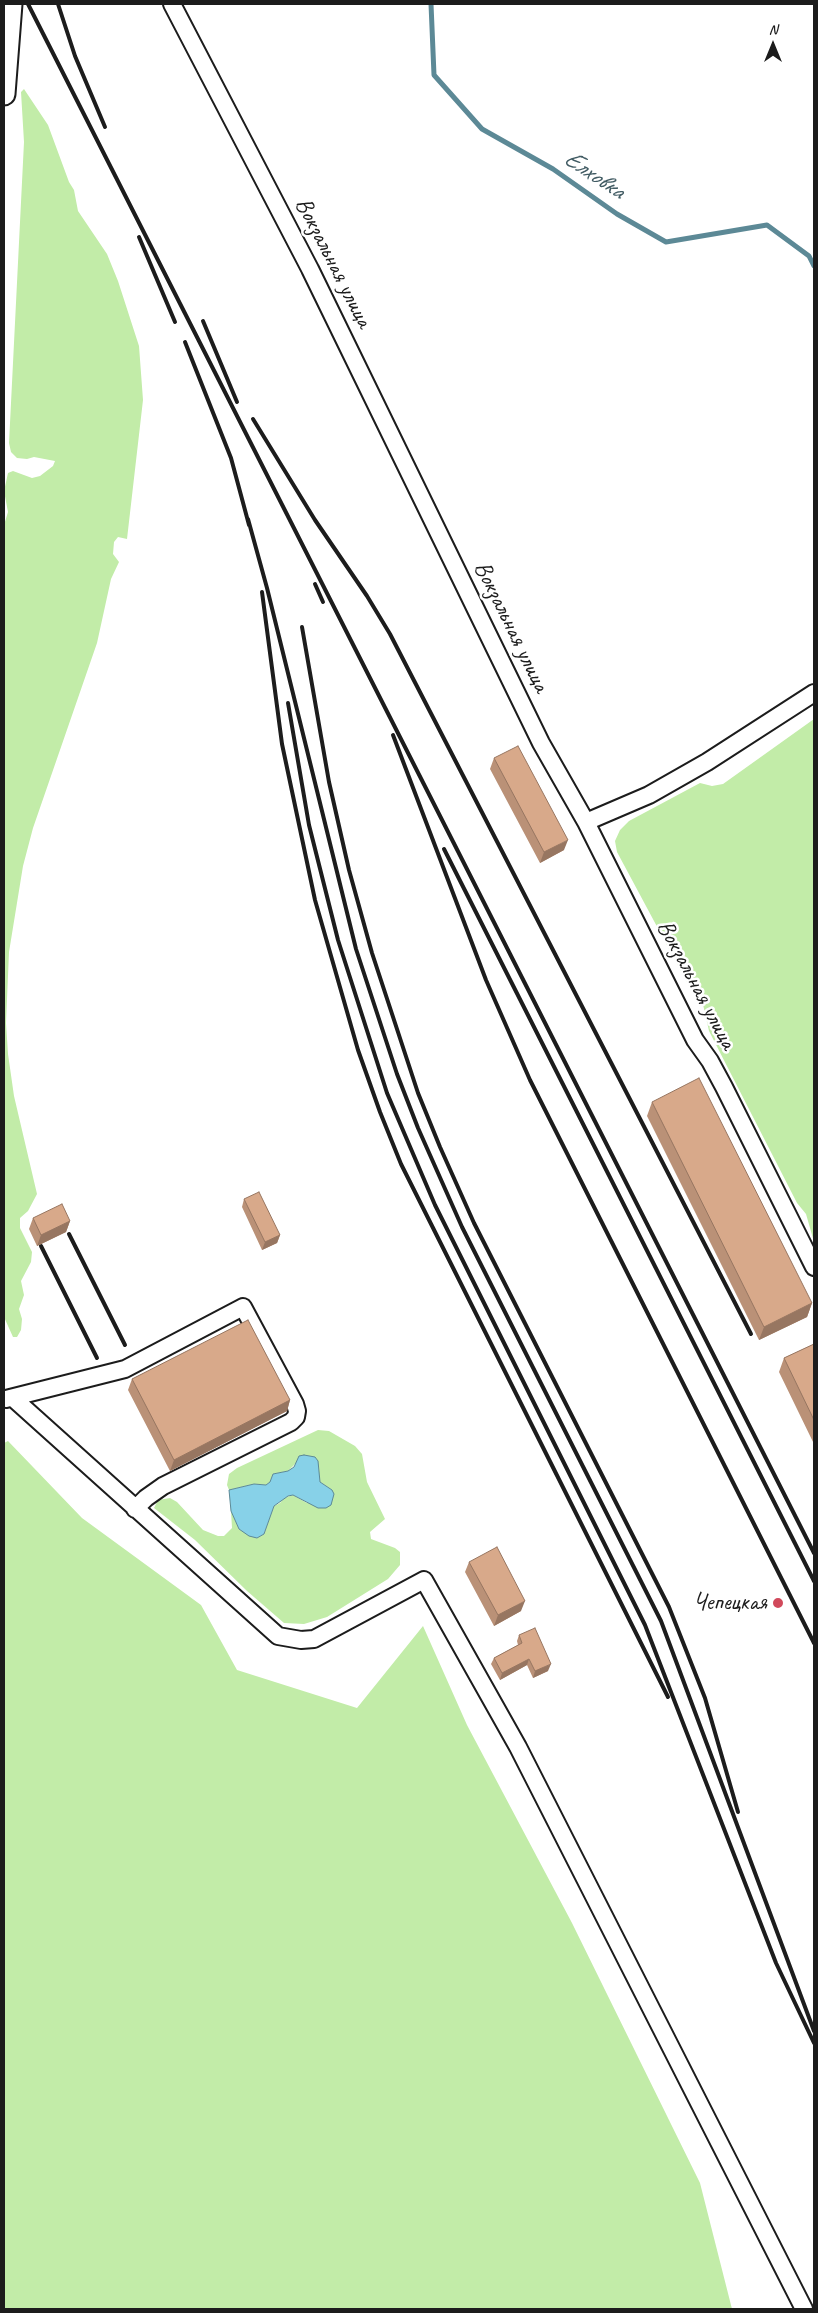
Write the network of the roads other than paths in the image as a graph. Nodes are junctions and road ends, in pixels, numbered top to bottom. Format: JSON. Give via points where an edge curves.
{"nodes":[{"id":1,"x":11,"y":4,"type":"edge"},
{"id":2,"x":172,"y":4,"type":"edge"},
{"id":3,"x":4,"y":94,"type":"edge"},
{"id":4,"x":814,"y":693,"type":"edge"},
{"id":5,"x":586,"y":822,"type":"junction"},
{"id":6,"x":814,"y":1267,"type":"edge"},
{"id":7,"x":8,"y":1399,"type":"edge"},
{"id":8,"x":135,"y":1509,"type":"junction"},
{"id":9,"x":804,"y":2309,"type":"edge"}],
"edges":[{"from":1,"to":3,"type":"main road"},
{"from":2,"to":5,"type":"street","name":"Вокзальная улица","via":[[310,269],[541,744]]},
{"from":4,"to":5,"type":"street","via":[[649,795]]},
{"from":5,"to":6,"type":"street","name":"Вокзальная улица","via":[[675,1003],[724,1087]]},
{"from":7,"to":8,"type":"street"},
{"from":7,"to":8,"type":"street","via":[[125,1369],[243,1307],[294,1404],[296,1417],[164,1486]]},
{"from":8,"to":9,"type":"street","via":[[278,1636],[314,1639],[424,1580],[518,1747]]}]}
